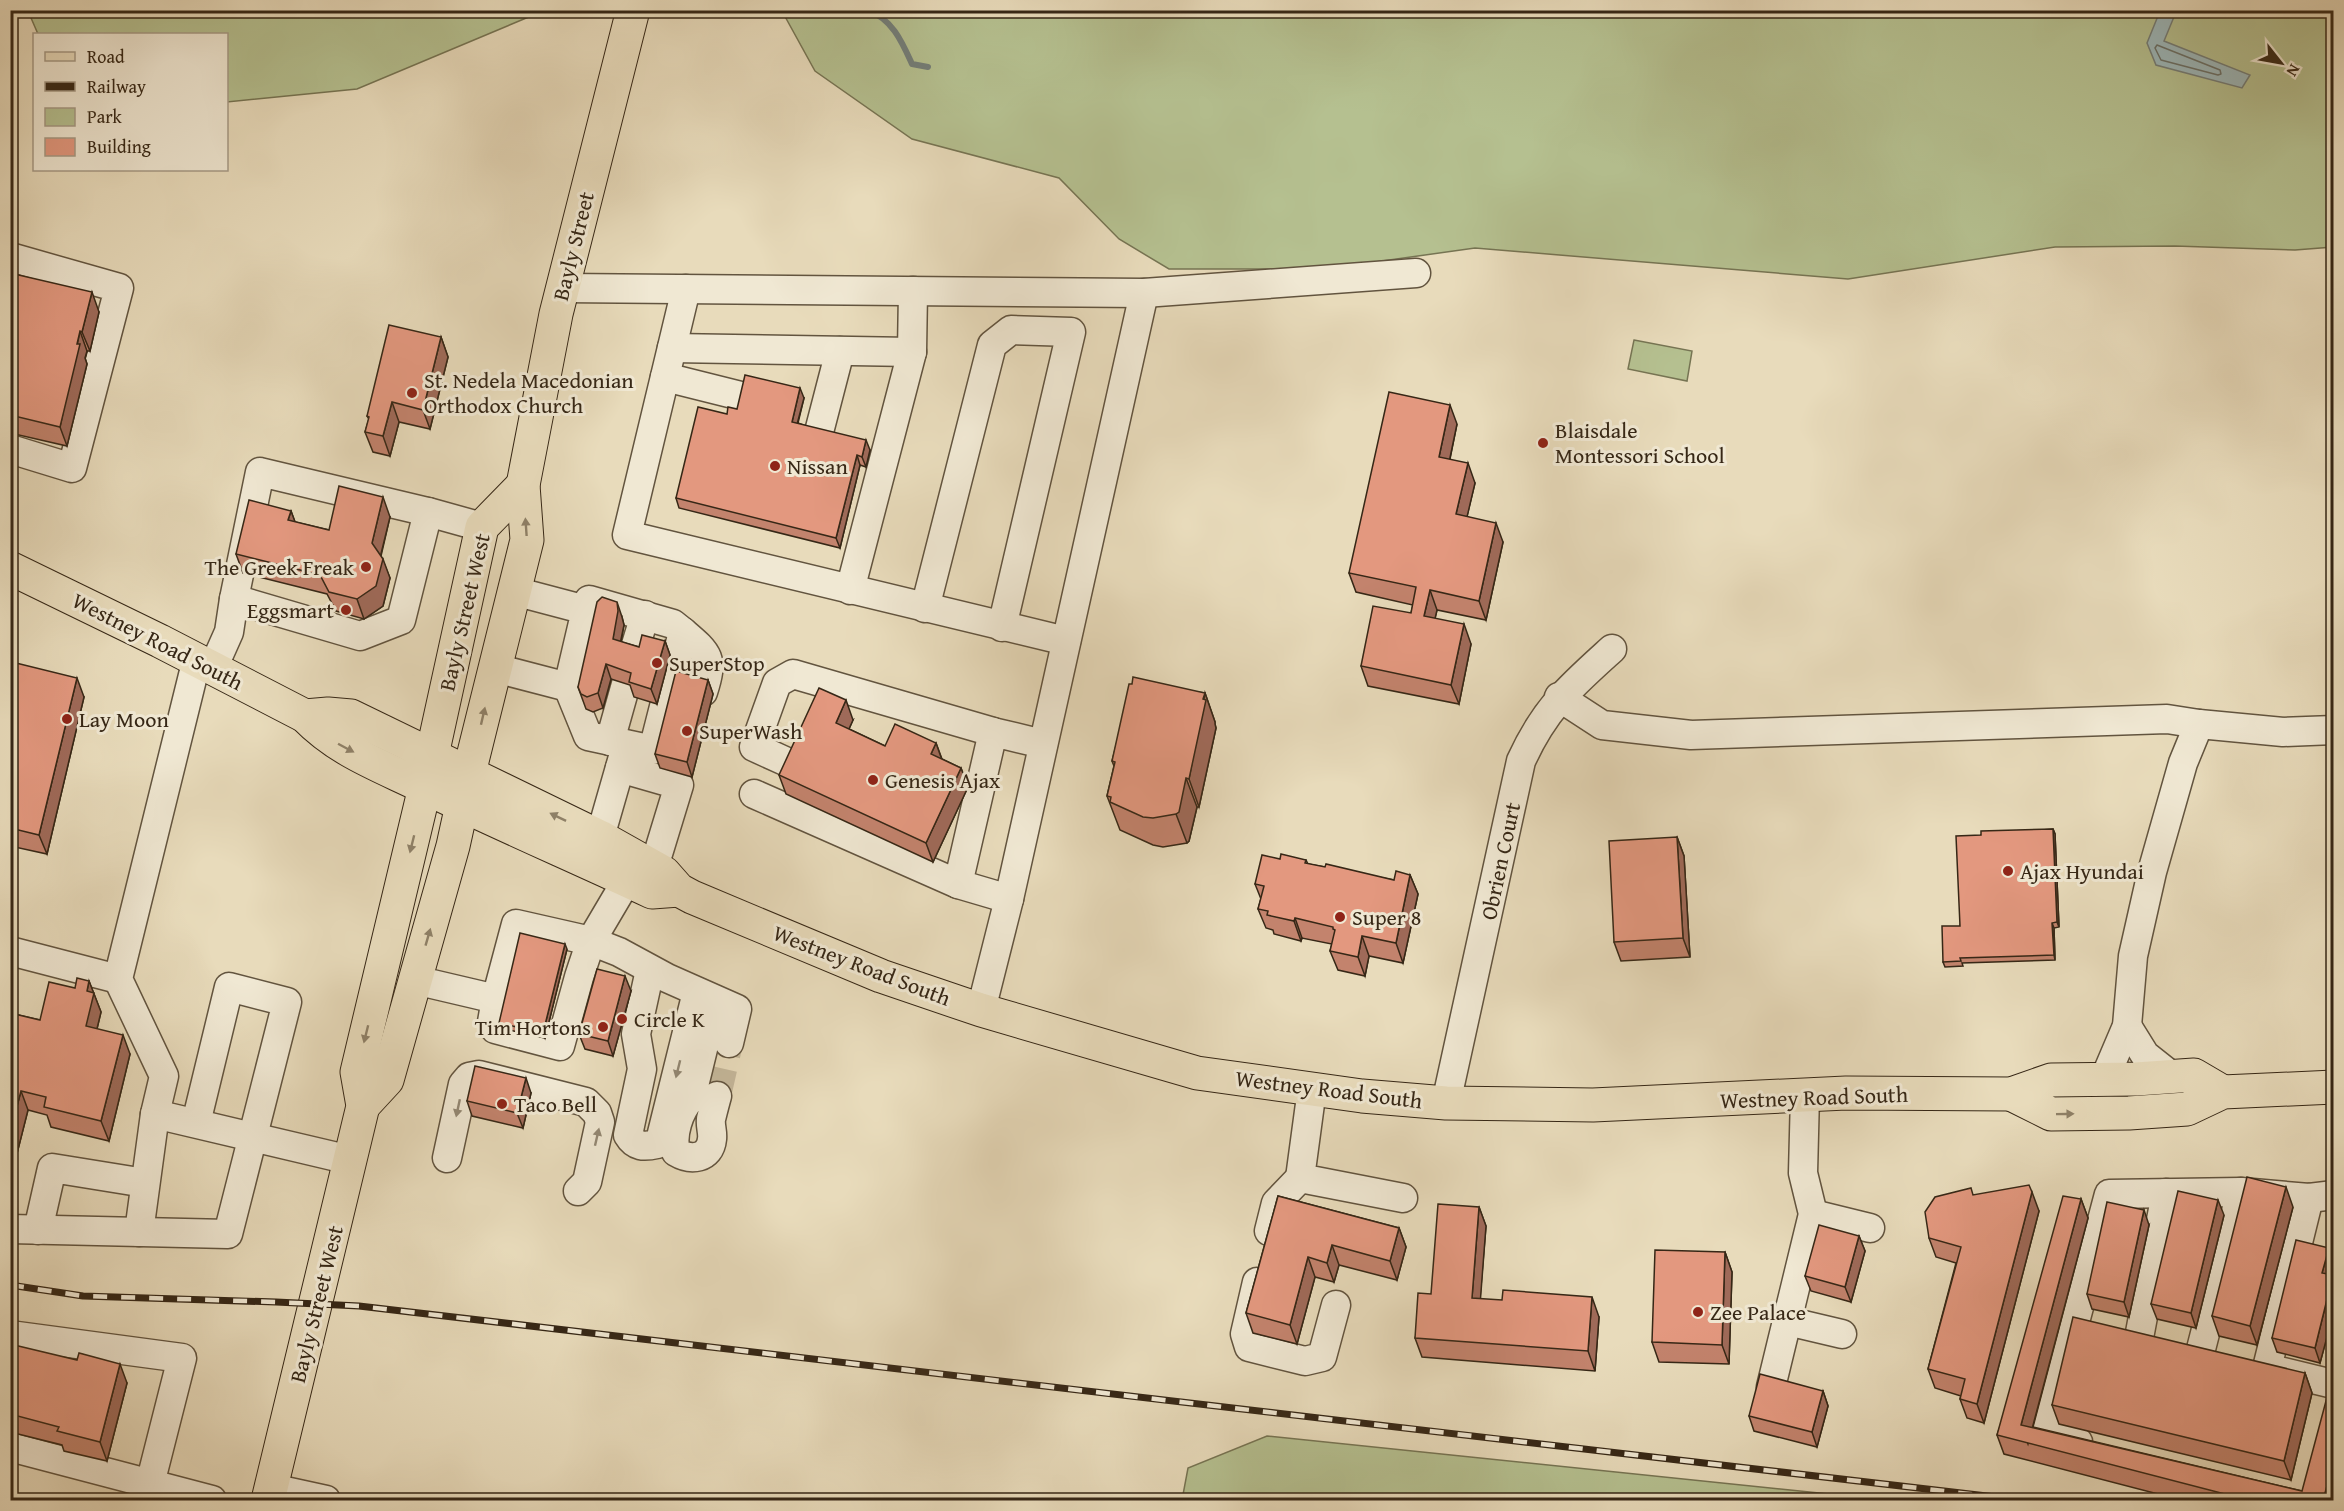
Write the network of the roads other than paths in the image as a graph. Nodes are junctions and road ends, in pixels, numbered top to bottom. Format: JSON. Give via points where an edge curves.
{"nodes":[{"id":1,"x":633,"y":10,"type":"edge"},
{"id":2,"x":10,"y":257,"type":"edge"},
{"id":3,"x":1416,"y":273,"type":"dead end"},
{"id":4,"x":562,"y":288,"type":"junction"},
{"id":5,"x":686,"y":289,"type":"junction"},
{"id":6,"x":913,"y":291,"type":"junction"},
{"id":7,"x":1144,"y":293,"type":"junction"},
{"id":8,"x":672,"y":348,"type":"junction"},
{"id":9,"x":840,"y":351,"type":"junction"},
{"id":10,"x":912,"y":352,"type":"junction"},
{"id":11,"x":665,"y":377,"type":"junction"},
{"id":12,"x":741,"y":396,"type":"edge"},
{"id":13,"x":819,"y":432,"type":"edge"},
{"id":14,"x":10,"y":449,"type":"edge"},
{"id":15,"x":523,"y":485,"type":"junction"},
{"id":16,"x":428,"y":512,"type":"junction"},
{"id":17,"x":482,"y":527,"type":"junction"},
{"id":18,"x":10,"y":568,"type":"edge"},
{"id":19,"x":850,"y":590,"type":"junction"},
{"id":20,"x":514,"y":591,"type":"junction"},
{"id":21,"x":234,"y":599,"type":"junction"},
{"id":22,"x":925,"y":608,"type":"junction"},
{"id":23,"x":1002,"y":627,"type":"junction"},
{"id":24,"x":683,"y":632,"type":"junction"},
{"id":25,"x":1066,"y":641,"type":"junction"},
{"id":26,"x":1612,"y":650,"type":"dead end"},
{"id":27,"x":609,"y":656,"type":"junction"},
{"id":28,"x":584,"y":659,"type":"edge"},
{"id":29,"x":205,"y":664,"type":"junction"},
{"id":30,"x":495,"y":668,"type":"junction"},
{"id":31,"x":704,"y":692,"type":"edge"},
{"id":32,"x":1559,"y":697,"type":"junction"},
{"id":33,"x":305,"y":716,"type":"junction"},
{"id":34,"x":2199,"y":724,"type":"junction"},
{"id":35,"x":2334,"y":730,"type":"edge"},
{"id":36,"x":993,"y":732,"type":"junction"},
{"id":37,"x":1043,"y":744,"type":"junction"},
{"id":38,"x":619,"y":751,"type":"junction"},
{"id":39,"x":432,"y":755,"type":"junction"},
{"id":40,"x":787,"y":762,"type":"edge"},
{"id":41,"x":469,"y":773,"type":"junction"},
{"id":42,"x":425,"y":787,"type":"junction"},
{"id":43,"x":754,"y":794,"type":"dead end"},
{"id":44,"x":462,"y":807,"type":"junction"},
{"id":45,"x":600,"y":837,"type":"junction"},
{"id":46,"x":640,"y":873,"type":"junction"},
{"id":47,"x":958,"y":884,"type":"junction"},
{"id":48,"x":1009,"y":898,"type":"junction"},
{"id":49,"x":591,"y":941,"type":"junction"},
{"id":50,"x":10,"y":951,"type":"edge"},
{"id":51,"x":118,"y":979,"type":"junction"},
{"id":52,"x":415,"y":980,"type":"junction"},
{"id":53,"x":682,"y":985,"type":"junction"},
{"id":54,"x":501,"y":1000,"type":"junction"},
{"id":55,"x":981,"y":1010,"type":"junction"},
{"id":56,"x":2127,"y":1026,"type":"junction"},
{"id":57,"x":662,"y":1027,"type":"dead end"},
{"id":58,"x":729,"y":1043,"type":"tunnel mouth"},
{"id":59,"x":2174,"y":1078,"type":"junction"},
{"id":60,"x":2104,"y":1080,"type":"junction"},
{"id":61,"x":2334,"y":1087,"type":"edge"},
{"id":62,"x":1312,"y":1089,"type":"junction"},
{"id":63,"x":2223,"y":1092,"type":"junction"},
{"id":64,"x":2012,"y":1094,"type":"junction"},
{"id":65,"x":1805,"y":1095,"type":"junction"},
{"id":66,"x":1446,"y":1103,"type":"junction"},
{"id":67,"x":706,"y":1105,"type":"dead end"},
{"id":68,"x":363,"y":1106,"type":"junction"},
{"id":69,"x":155,"y":1113,"type":"junction"},
{"id":70,"x":196,"y":1123,"type":"junction"},
{"id":71,"x":252,"y":1137,"type":"junction"},
{"id":72,"x":447,"y":1158,"type":"dead end"},
{"id":73,"x":350,"y":1160,"type":"junction"},
{"id":74,"x":1300,"y":1178,"type":"junction"},
{"id":75,"x":145,"y":1183,"type":"junction"},
{"id":76,"x":578,"y":1191,"type":"dead end"},
{"id":77,"x":2241,"y":1192,"type":"junction"},
{"id":78,"x":2166,"y":1193,"type":"junction"},
{"id":79,"x":2327,"y":1196,"type":"edge"},
{"id":80,"x":1403,"y":1198,"type":"dead end"},
{"id":81,"x":1813,"y":1214,"type":"junction"},
{"id":82,"x":1870,"y":1228,"type":"dead end"},
{"id":83,"x":24,"y":1230,"type":"edge"},
{"id":84,"x":139,"y":1232,"type":"junction"},
{"id":85,"x":1336,"y":1305,"type":"dead end"},
{"id":86,"x":1787,"y":1321,"type":"junction"},
{"id":87,"x":1842,"y":1334,"type":"dead end"},
{"id":88,"x":10,"y":1335,"type":"edge"},
{"id":89,"x":2170,"y":1346,"type":"junction"},
{"id":90,"x":1772,"y":1388,"type":"edge"},
{"id":91,"x":2331,"y":1390,"type":"edge"},
{"id":92,"x":10,"y":1447,"type":"edge"},
{"id":93,"x":2102,"y":1448,"type":"edge"},
{"id":94,"x":150,"y":1484,"type":"junction"},
{"id":95,"x":269,"y":1494,"type":"edge"},
{"id":96,"x":212,"y":1500,"type":"edge"},
{"id":97,"x":326,"y":1500,"type":"edge"}],
"edges":[{"from":1,"to":4,"type":"main road","name":"Bayly Street"},
{"from":2,"to":14,"type":"street","via":[[119,288],[72,468]]},
{"from":3,"to":7,"type":"street"},
{"from":4,"to":5,"type":"street"},
{"from":4,"to":15,"type":"main road","name":"Bayly Street"},
{"from":5,"to":6,"type":"street"},
{"from":5,"to":8,"type":"street"},
{"from":6,"to":7,"type":"street"},
{"from":6,"to":10,"type":"street"},
{"from":7,"to":25,"type":"street"},
{"from":8,"to":9,"type":"street"},
{"from":8,"to":11,"type":"street"},
{"from":9,"to":10,"type":"street"},
{"from":9,"to":13,"type":"street"},
{"from":10,"to":19,"type":"street"},
{"from":11,"to":12,"type":"street"},
{"from":11,"to":19,"type":"street","via":[[627,535]]},
{"from":15,"to":17,"type":"main road","name":"Bayly Street West"},
{"from":20,"to":15,"type":"main road","name":"Bayly Street West","one_way":true,"via":[[527,540]]},
{"from":16,"to":17,"type":"street"},
{"from":16,"to":21,"type":"street","via":[[401,620],[360,636]]},
{"from":16,"to":21,"type":"street","via":[[260,472]]},
{"from":17,"to":39,"type":"main road","name":"Bayly Street West"},
{"from":18,"to":29,"type":"main road","name":"Westney Road South"},
{"from":19,"to":22,"type":"street"},
{"from":20,"to":27,"type":"street"},
{"from":20,"to":30,"type":"main road","name":"Bayly Street West"},
{"from":21,"to":29,"type":"street","via":[[229,632]]},
{"from":22,"to":23,"type":"street"},
{"from":22,"to":23,"type":"street","via":[[992,345],[1011,330],[1071,332]]},
{"from":23,"to":25,"type":"street"},
{"from":24,"to":27,"type":"street","via":[[673,624]]},
{"from":24,"to":31,"type":"street","via":[[703,648],[709,662]]},
{"from":24,"to":38,"type":"street","via":[[653,750]]},
{"from":25,"to":37,"type":"street"},
{"from":26,"to":32,"type":"street","name":"Obrien Court"},
{"from":27,"to":28,"type":"street"},
{"from":27,"to":30,"type":"street"},
{"from":27,"to":38,"type":"street"},
{"from":27,"to":38,"type":"street","via":[[588,736]]},
{"from":29,"to":33,"type":"main road","name":"Westney Road South"},
{"from":29,"to":51,"type":"street"},
{"from":41,"to":30,"type":"main road","name":"Bayly Street West","one_way":true},
{"from":32,"to":34,"type":"street","via":[[1602,725],[1691,735],[2167,719]]},
{"from":32,"to":66,"type":"street","name":"Obrien Court","via":[[1521,761]]},
{"from":33,"to":39,"type":"main road","name":"Westney Road South","via":[[351,716]]},
{"from":33,"to":42,"type":"main road","name":"Westney Road South","one_way":true,"via":[[340,746]]},
{"from":34,"to":35,"type":"street","via":[[2283,732]]},
{"from":34,"to":56,"type":"street","via":[[2183,763],[2152,872],[2133,956]]},
{"from":36,"to":37,"type":"street"},
{"from":36,"to":40,"type":"street","via":[[793,674],[777,683],[754,747]]},
{"from":36,"to":47,"type":"street"},
{"from":37,"to":48,"type":"street"},
{"from":38,"to":45,"type":"street"},
{"from":38,"to":46,"type":"street","via":[[680,779]]},
{"from":39,"to":41,"type":"main road","name":"Westney Road South"},
{"from":39,"to":42,"type":"main road","name":"Bayly Street West"},
{"from":41,"to":44,"type":"main road","name":"Bayly Street West"},
{"from":45,"to":41,"type":"main road","name":"Westney Road South","one_way":true},
{"from":42,"to":44,"type":"main road","name":"Westney Road South"},
{"from":42,"to":68,"type":"main road","name":"Bayly Street West","one_way":true,"via":[[357,1072]]},
{"from":43,"to":47,"type":"street"},
{"from":44,"to":46,"type":"main road","name":"Westney Road South"},
{"from":52,"to":44,"type":"main road","name":"Bayly Street West","one_way":true},
{"from":45,"to":46,"type":"main road","name":"Westney Road South"},
{"from":46,"to":49,"type":"street"},
{"from":46,"to":55,"type":"main road","name":"Westney Road South","via":[[652,891],[679,890],[881,976]]},
{"from":47,"to":48,"type":"street"},
{"from":48,"to":55,"type":"street"},
{"from":49,"to":53,"type":"street"},
{"from":49,"to":54,"type":"street","via":[[516,924]]},
{"from":49,"to":54,"type":"street","via":[[570,975],[560,1014],[560,1046],[495,1029],[492,1022]]},
{"from":50,"to":51,"type":"street"},
{"from":51,"to":69,"type":"street","via":[[164,1076]]},
{"from":52,"to":54,"type":"street"},
{"from":52,"to":68,"type":"main road","name":"Bayly Street West","via":[[387,1080]]},
{"from":53,"to":53,"type":"street","one_way":true,"via":[[661,1137],[657,1144],[645,1147],[628,1135],[642,1070],[636,1035]]},
{"from":53,"to":57,"type":"street"},
{"from":53,"to":58,"type":"street","via":[[737,1009]]},
{"from":53,"to":67,"type":"street"},
{"from":55,"to":62,"type":"main road","name":"Westney Road South","via":[[1197,1073]]},
{"from":56,"to":59,"type":"street","via":[[2145,1055]]},
{"from":56,"to":60,"type":"street"},
{"from":59,"to":60,"type":"main road","name":"Westney Road South"},
{"from":59,"to":63,"type":"main road","name":"Westney Road South","via":[[2194,1075]]},
{"from":60,"to":64,"type":"main road","name":"Westney Road South","via":[[2051,1080]]},
{"from":61,"to":63,"type":"main road","name":"Westney Road South"},
{"from":62,"to":66,"type":"main road","name":"Westney Road South"},
{"from":62,"to":74,"type":"street"},
{"from":64,"to":63,"type":"main road","name":"Westney Road South","one_way":true,"via":[[2050,1114],[2187,1109]]},
{"from":64,"to":65,"type":"main road","name":"Westney Road South"},
{"from":65,"to":66,"type":"main road","name":"Westney Road South","via":[[1593,1105]]},
{"from":65,"to":81,"type":"street","via":[[1803,1173]]},
{"from":68,"to":73,"type":"main road","name":"Bayly Street West"},
{"from":69,"to":70,"type":"street"},
{"from":69,"to":75,"type":"street"},
{"from":70,"to":71,"type":"street"},
{"from":70,"to":71,"type":"street","via":[[229,987],[287,1002]]},
{"from":71,"to":73,"type":"street"},
{"from":71,"to":84,"type":"street","via":[[228,1234]]},
{"from":76,"to":72,"type":"street","one_way":true,"via":[[587,1182],[600,1122],[597,1113],[586,1102],[480,1075],[469,1077],[463,1084]]},
{"from":73,"to":95,"type":"main road","name":"Bayly Street West"},
{"from":74,"to":80,"type":"street"},
{"from":74,"to":85,"type":"street","via":[[1276,1203],[1245,1334],[1249,1347],[1305,1361],[1322,1357]]},
{"from":75,"to":83,"type":"street","via":[[52,1168]]},
{"from":75,"to":84,"type":"street"},
{"from":77,"to":78,"type":"street"},
{"from":77,"to":79,"type":"street"},
{"from":77,"to":89,"type":"street"},
{"from":78,"to":89,"type":"street"},
{"from":78,"to":89,"type":"street","via":[[2109,1194]]},
{"from":79,"to":89,"type":"street"},
{"from":81,"to":82,"type":"street"},
{"from":81,"to":86,"type":"street"},
{"from":83,"to":84,"type":"street"},
{"from":86,"to":87,"type":"street"},
{"from":86,"to":90,"type":"street"},
{"from":88,"to":94,"type":"street","via":[[182,1358]]},
{"from":89,"to":91,"type":"street"},
{"from":89,"to":93,"type":"street","via":[[2045,1435]]},
{"from":92,"to":94,"type":"street"},
{"from":94,"to":96,"type":"street"},
{"from":95,"to":97,"type":"street"}]}
